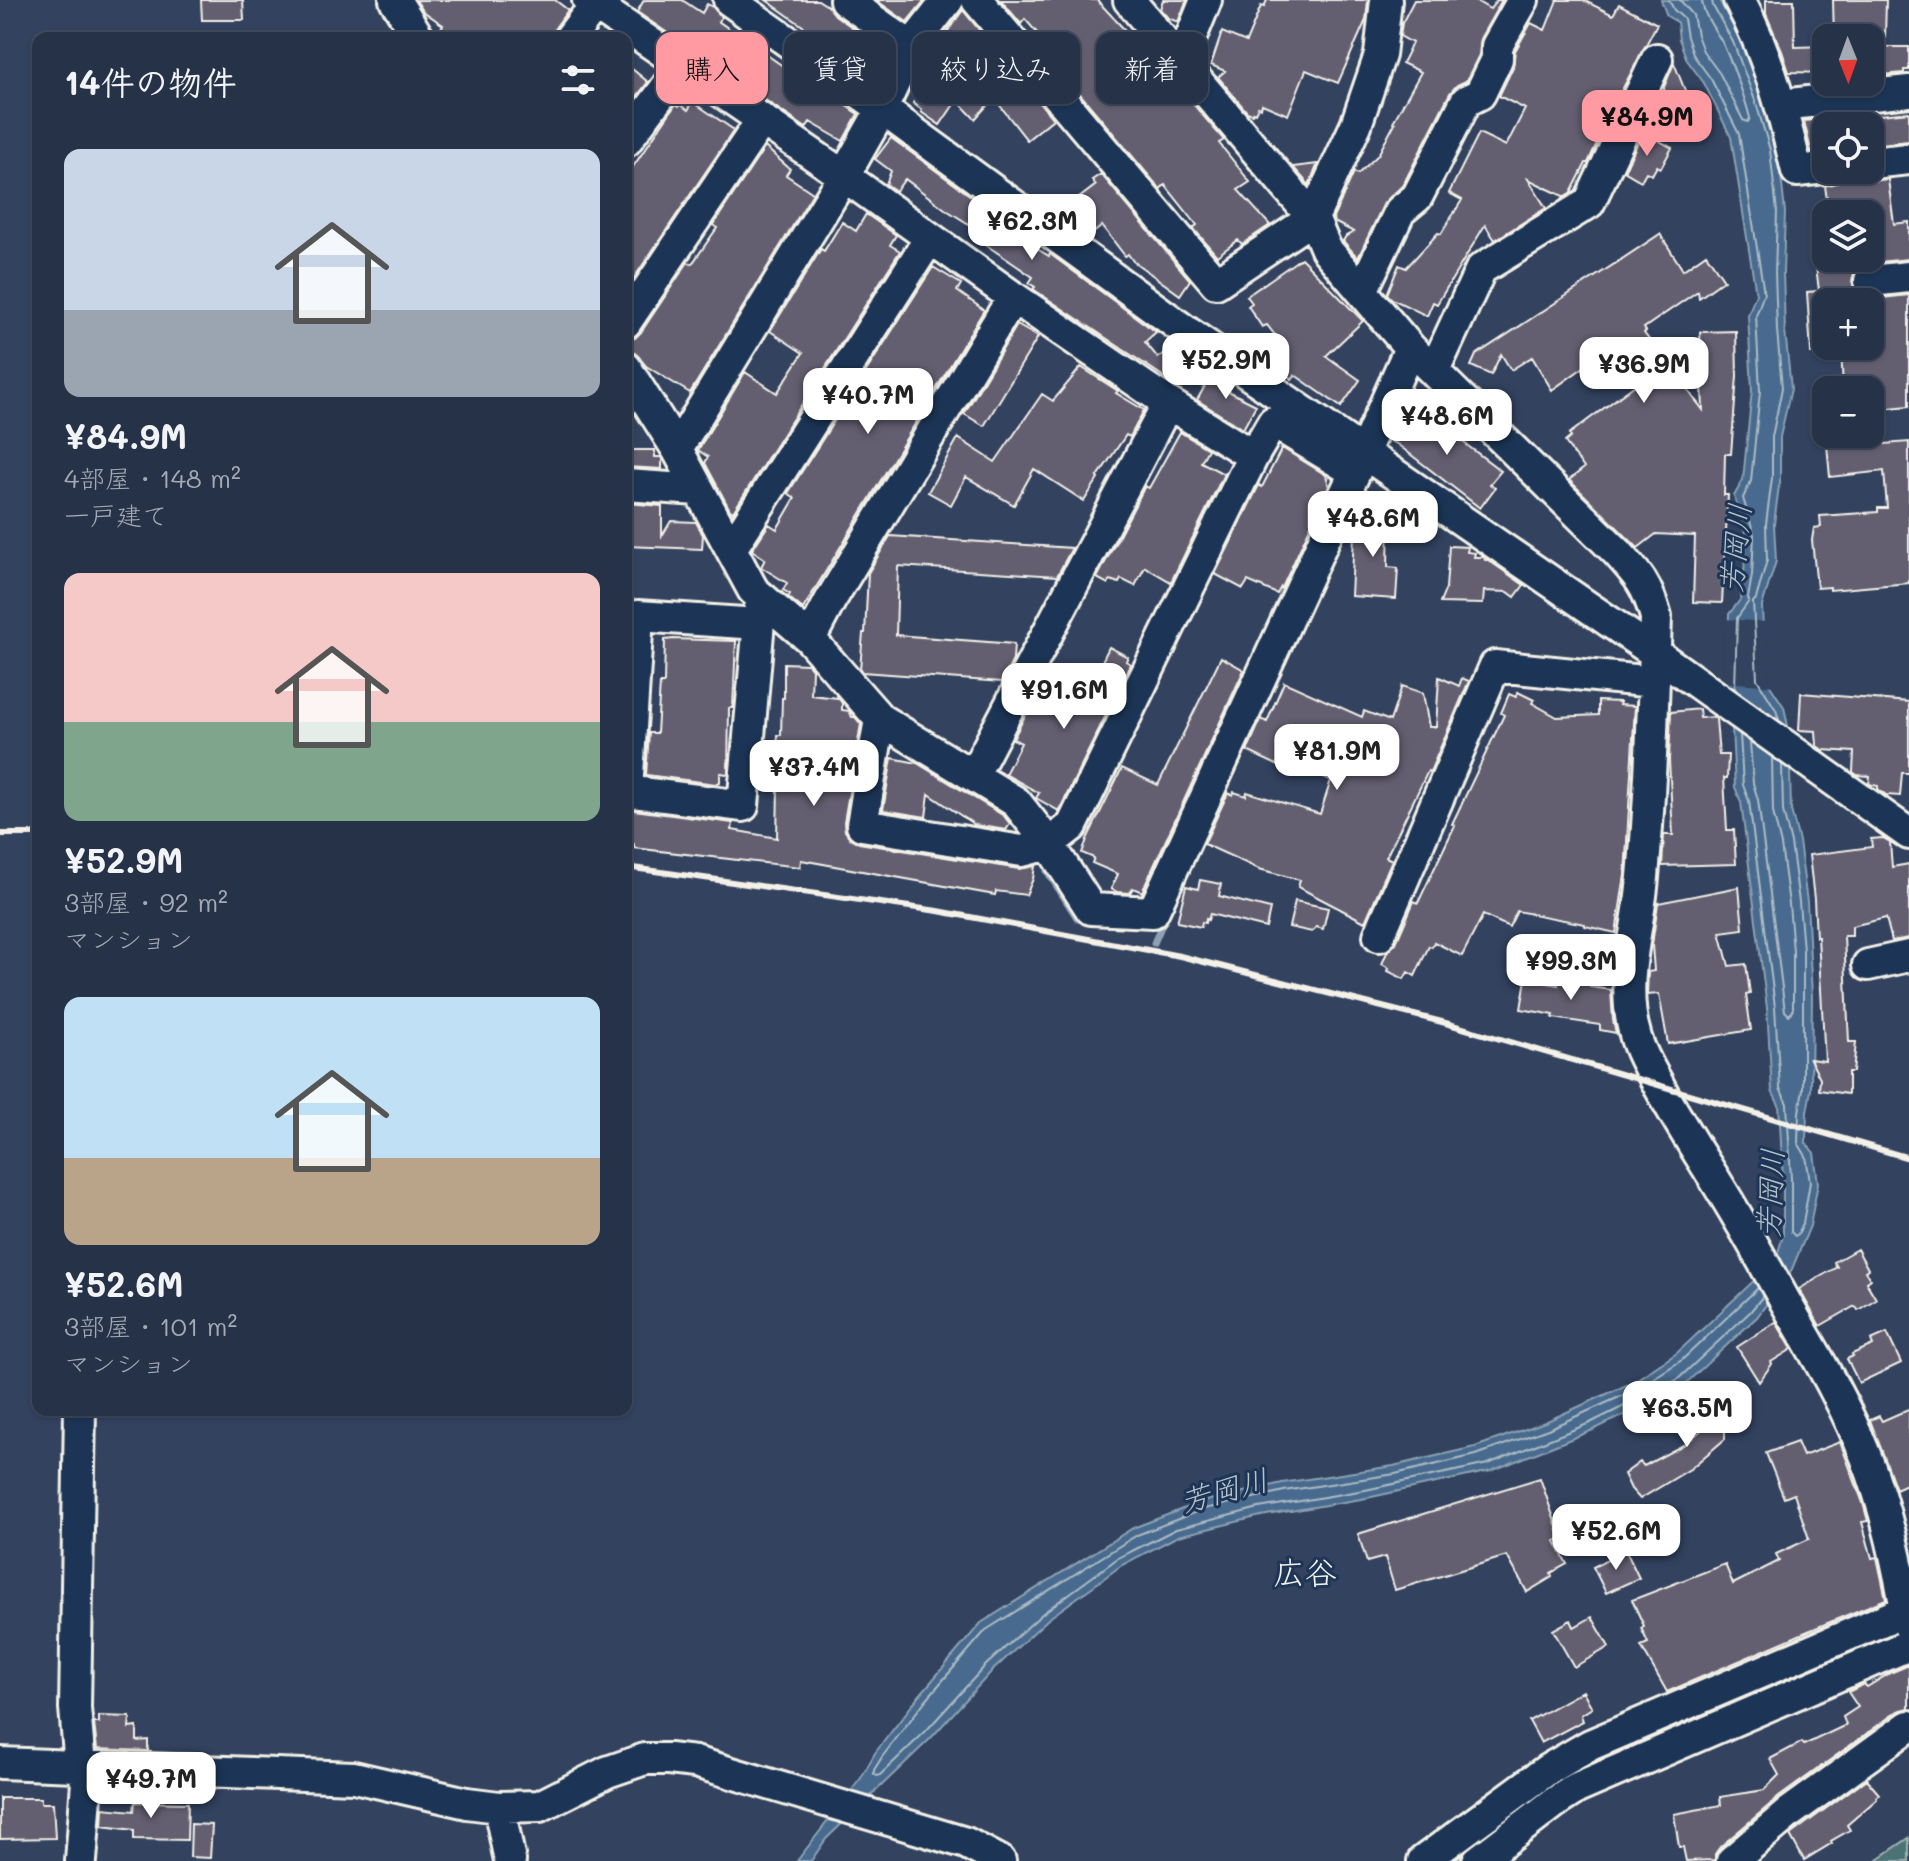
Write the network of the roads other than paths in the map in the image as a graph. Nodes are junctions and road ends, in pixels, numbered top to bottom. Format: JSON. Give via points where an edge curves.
{"nodes":[{"id":1,"x":395,"y":0,"type":"edge"},
{"id":2,"x":729,"y":0,"type":"edge"},
{"id":3,"x":845,"y":0,"type":"edge"},
{"id":4,"x":948,"y":0,"type":"edge"},
{"id":5,"x":977,"y":0,"type":"edge"},
{"id":6,"x":1129,"y":0,"type":"edge"},
{"id":7,"x":1206,"y":0,"type":"edge"},
{"id":8,"x":1386,"y":0,"type":"edge"},
{"id":9,"x":1523,"y":0,"type":"edge"},
{"id":10,"x":1739,"y":0,"type":"edge"},
{"id":11,"x":591,"y":3,"type":"edge"},
{"id":12,"x":415,"y":32,"type":"edge"},
{"id":13,"x":574,"y":32,"type":"edge"},
{"id":14,"x":1156,"y":32,"type":"edge"},
{"id":15,"x":1193,"y":32,"type":"edge"},
{"id":16,"x":656,"y":47,"type":"edge"},
{"id":17,"x":911,"y":47,"type":"junction"},
{"id":18,"x":1657,"y":59,"type":"dead end"},
{"id":19,"x":1909,"y":91,"type":"edge"},
{"id":20,"x":1208,"y":94,"type":"edge"},
{"id":21,"x":656,"y":101,"type":"edge"},
{"id":22,"x":739,"y":104,"type":"edge"},
{"id":23,"x":1781,"y":105,"type":"junction"},
{"id":24,"x":882,"y":109,"type":"junction"},
{"id":25,"x":762,"y":120,"type":"junction"},
{"id":26,"x":632,"y":133,"type":"edge"},
{"id":27,"x":1909,"y":159,"type":"edge"},
{"id":28,"x":1884,"y":162,"type":"edge"},
{"id":29,"x":1812,"y":169,"type":"edge"},
{"id":30,"x":844,"y":176,"type":"junction"},
{"id":31,"x":1313,"y":218,"type":"junction"},
{"id":32,"x":930,"y":238,"type":"junction"},
{"id":33,"x":1909,"y":277,"type":"edge"},
{"id":34,"x":1870,"y":281,"type":"dead end"},
{"id":35,"x":1362,"y":291,"type":"junction"},
{"id":36,"x":1013,"y":297,"type":"junction"},
{"id":37,"x":632,"y":313,"type":"edge"},
{"id":38,"x":1410,"y":348,"type":"junction"},
{"id":39,"x":1434,"y":371,"type":"junction"},
{"id":40,"x":632,"y":378,"type":"edge"},
{"id":41,"x":1168,"y":403,"type":"junction"},
{"id":42,"x":677,"y":449,"type":"junction"},
{"id":43,"x":1253,"y":456,"type":"junction"},
{"id":44,"x":1359,"y":463,"type":"junction"},
{"id":45,"x":632,"y":485,"type":"edge"},
{"id":46,"x":698,"y":490,"type":"junction"},
{"id":47,"x":731,"y":549,"type":"junction"},
{"id":48,"x":760,"y":611,"type":"junction"},
{"id":49,"x":810,"y":639,"type":"junction"},
{"id":50,"x":1654,"y":667,"type":"junction"},
{"id":51,"x":632,"y":711,"type":"edge"},
{"id":52,"x":880,"y":719,"type":"junction"},
{"id":53,"x":973,"y":776,"type":"junction"},
{"id":54,"x":632,"y":792,"type":"edge"},
{"id":55,"x":1909,"y":834,"type":"edge"},
{"id":56,"x":1049,"y":844,"type":"junction"},
{"id":57,"x":1379,"y":936,"type":"dead end"},
{"id":58,"x":1909,"y":956,"type":"edge"},
{"id":59,"x":1868,"y":965,"type":"dead end"},
{"id":60,"x":80,"y":1416,"type":"edge"},
{"id":61,"x":1908,"y":1617,"type":"edge"},
{"id":62,"x":1909,"y":1645,"type":"edge"},
{"id":63,"x":1909,"y":1726,"type":"edge"},
{"id":64,"x":0,"y":1763,"type":"edge"},
{"id":65,"x":80,"y":1766,"type":"junction"},
{"id":66,"x":499,"y":1807,"type":"junction"},
{"id":67,"x":1489,"y":1857,"type":"edge"},
{"id":68,"x":81,"y":1861,"type":"edge"},
{"id":69,"x":510,"y":1861,"type":"edge"},
{"id":70,"x":1000,"y":1861,"type":"edge"},
{"id":71,"x":1423,"y":1861,"type":"edge"},
{"id":72,"x":1732,"y":1861,"type":"edge"}],
"edges":[{"from":1,"to":12,"type":"street"},
{"from":2,"to":24,"type":"street"},
{"from":3,"to":17,"type":"street"},
{"from":4,"to":17,"type":"street"},
{"from":5,"to":31,"type":"street","via":[[1216,283]]},
{"from":6,"to":14,"type":"street"},
{"from":7,"to":15,"type":"street"},
{"from":8,"to":31,"type":"street","via":[[1380,55],[1356,125]]},
{"from":9,"to":35,"type":"street","via":[[1497,46],[1497,59],[1480,94],[1466,101],[1417,197],[1400,211]]},
{"from":10,"to":23,"type":"street"},
{"from":11,"to":13,"type":"street"},
{"from":11,"to":16,"type":"street"},
{"from":17,"to":24,"type":"street"},
{"from":18,"to":39,"type":"street","via":[[1589,203],[1481,269]]},
{"from":19,"to":23,"type":"street"},
{"from":20,"to":31,"type":"street"},
{"from":21,"to":26,"type":"street"},
{"from":22,"to":25,"type":"street"},
{"from":23,"to":29,"type":"street","via":[[1797,171]]},
{"from":24,"to":30,"type":"street"},
{"from":24,"to":44,"type":"street"},
{"from":25,"to":30,"type":"street"},
{"from":25,"to":37,"type":"street"},
{"from":27,"to":28,"type":"street"},
{"from":30,"to":32,"type":"street"},
{"from":30,"to":42,"type":"street"},
{"from":31,"to":35,"type":"street","via":[[1326,249]]},
{"from":32,"to":36,"type":"street"},
{"from":32,"to":47,"type":"street"},
{"from":33,"to":34,"type":"street"},
{"from":35,"to":38,"type":"street"},
{"from":36,"to":41,"type":"street"},
{"from":36,"to":49,"type":"street"},
{"from":38,"to":39,"type":"street"},
{"from":38,"to":44,"type":"street"},
{"from":39,"to":50,"type":"street","via":[[1638,575],[1656,617]]},
{"from":40,"to":42,"type":"street"},
{"from":41,"to":43,"type":"street"},
{"from":41,"to":53,"type":"street"},
{"from":42,"to":46,"type":"street"},
{"from":43,"to":44,"type":"street","via":[[1273,422]]},
{"from":43,"to":56,"type":"street","via":[[1072,826]]},
{"from":44,"to":50,"type":"street"},
{"from":44,"to":56,"type":"street","via":[[1153,912],[1091,909]]},
{"from":45,"to":46,"type":"street"},
{"from":46,"to":47,"type":"street"},
{"from":47,"to":48,"type":"street"},
{"from":48,"to":49,"type":"street"},
{"from":48,"to":51,"type":"street","via":[[638,616]]},
{"from":48,"to":54,"type":"street","via":[[743,806]]},
{"from":49,"to":52,"type":"street"},
{"from":50,"to":55,"type":"street","via":[[1721,700]]},
{"from":50,"to":57,"type":"street","via":[[1495,666]]},
{"from":50,"to":61,"type":"street","via":[[1643,881],[1629,979],[1635,1036],[1665,1100],[1833,1386],[1866,1456]]},
{"from":52,"to":53,"type":"street"},
{"from":52,"to":56,"type":"street","via":[[862,825],[1022,851]]},
{"from":53,"to":56,"type":"street","via":[[1016,802]]},
{"from":58,"to":59,"type":"street"},
{"from":60,"to":65,"type":"street","via":[[75,1708]]},
{"from":61,"to":71,"type":"street","via":[[1590,1745]]},
{"from":62,"to":67,"type":"street","via":[[1590,1782],[1554,1803]]},
{"from":63,"to":72,"type":"street"},
{"from":64,"to":65,"type":"street"},
{"from":65,"to":66,"type":"street","via":[[354,1777]]},
{"from":65,"to":68,"type":"street","via":[[87,1782]]},
{"from":66,"to":69,"type":"street"},
{"from":66,"to":70,"type":"street","via":[[540,1806],[616,1768],[645,1759],[669,1759],[695,1762],[966,1843]]}]}
